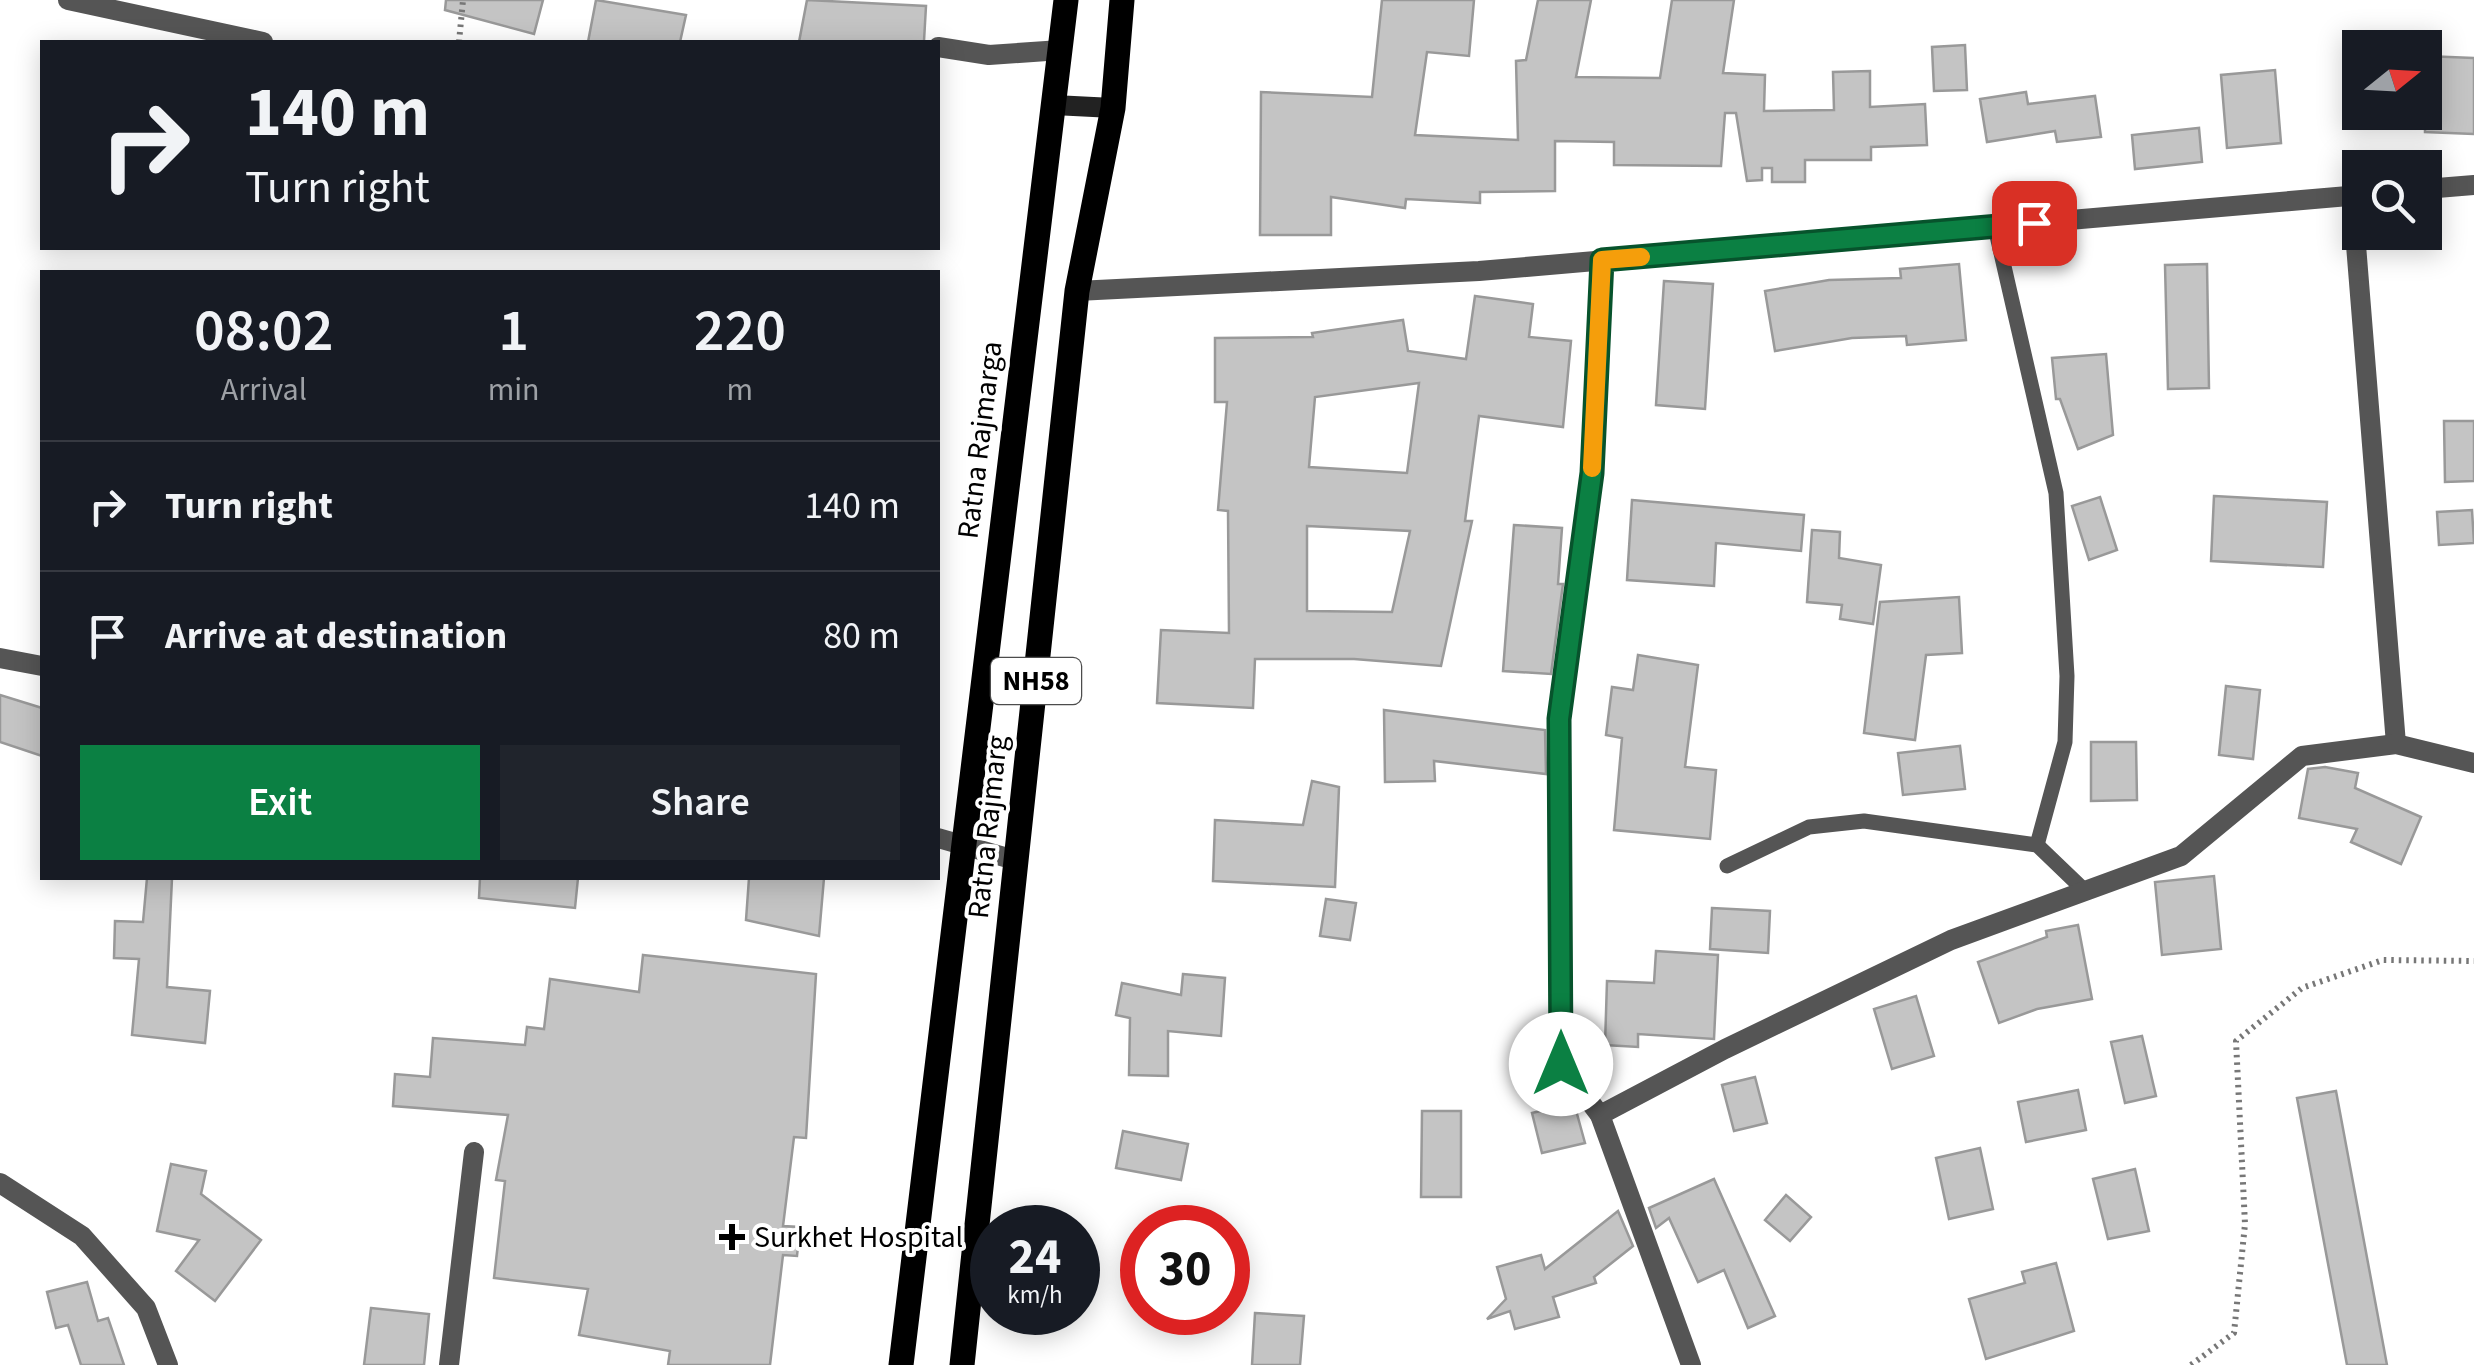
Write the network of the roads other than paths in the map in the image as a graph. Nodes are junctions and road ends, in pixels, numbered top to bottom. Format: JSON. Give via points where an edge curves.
{"nodes":[{"id":1,"x":68,"y":0,"type":"edge"},
{"id":2,"x":1066,"y":0,"type":"edge"},
{"id":3,"x":1122,"y":0,"type":"edge"},
{"id":4,"x":254,"y":40,"type":"edge"},
{"id":5,"x":940,"y":47,"type":"edge"},
{"id":6,"x":1061,"y":50,"type":"junction"},
{"id":7,"x":1054,"y":105,"type":"junction"},
{"id":8,"x":1113,"y":108,"type":"junction"},
{"id":9,"x":2474,"y":185,"type":"edge"},
{"id":10,"x":2442,"y":188,"type":"edge"},
{"id":11,"x":2342,"y":196,"type":"edge"},
{"id":12,"x":1994,"y":227,"type":"junction"},
{"id":13,"x":2360,"y":250,"type":"edge"},
{"id":14,"x":1602,"y":260,"type":"junction"},
{"id":15,"x":1077,"y":291,"type":"junction"},
{"id":16,"x":0,"y":658,"type":"edge"},
{"id":17,"x":40,"y":666,"type":"edge"},
{"id":18,"x":2396,"y":744,"type":"junction"},
{"id":19,"x":2474,"y":763,"type":"edge"},
{"id":20,"x":950,"y":842,"type":"edge"},
{"id":21,"x":2037,"y":845,"type":"junction"},
{"id":22,"x":1018,"y":861,"type":"junction"},
{"id":23,"x":1727,"y":866,"type":"dead end"},
{"id":24,"x":2085,"y":891,"type":"junction"},
{"id":25,"x":1600,"y":1116,"type":"junction"},
{"id":26,"x":474,"y":1152,"type":"dead end"},
{"id":27,"x":0,"y":1183,"type":"edge"},
{"id":28,"x":168,"y":1365,"type":"edge"},
{"id":29,"x":449,"y":1365,"type":"edge"},
{"id":30,"x":901,"y":1365,"type":"edge"},
{"id":31,"x":962,"y":1365,"type":"edge"},
{"id":32,"x":1691,"y":1365,"type":"edge"}],
"edges":[{"from":1,"to":4,"type":"street"},
{"from":2,"to":6,"type":"main road","name":"Ratna Rajmarga","number":"NH58"},
{"from":3,"to":8,"type":"main road","name":"Ratna Rajmarg","number":"NH58"},
{"from":5,"to":6,"type":"street","via":[[989,55]]},
{"from":6,"to":7,"type":"main road","name":"Ratna Rajmarga","number":"NH58"},
{"from":7,"to":8,"type":"main road"},
{"from":7,"to":20,"type":"main road","name":"Ratna Rajmarga","number":"NH58"},
{"from":8,"to":15,"type":"main road","name":"Ratna Rajmarg","number":"NH58"},
{"from":9,"to":10,"type":"street"},
{"from":11,"to":12,"type":"street"},
{"from":12,"to":14,"type":"street"},
{"from":12,"to":21,"type":"lane","via":[[2056,493],[2068,676],[2064,742]]},
{"from":13,"to":18,"type":"street"},
{"from":14,"to":15,"type":"street"},
{"from":14,"to":25,"type":"street","via":[[1592,473],[1559,719],[1561,1064]]},
{"from":15,"to":22,"type":"main road","name":"Ratna Rajmarg","number":"NH58"},
{"from":16,"to":17,"type":"street"},
{"from":18,"to":19,"type":"street"},
{"from":18,"to":24,"type":"street","via":[[2302,756],[2181,856]]},
{"from":20,"to":22,"type":"street"},
{"from":20,"to":30,"type":"main road","name":"Ratna Rajmarga","number":"NH58"},
{"from":21,"to":23,"type":"lane","via":[[1864,821],[1809,827]]},
{"from":21,"to":24,"type":"lane"},
{"from":22,"to":31,"type":"main road","name":"Ratna Rajmarg","number":"NH58"},
{"from":24,"to":25,"type":"street","via":[[1951,940]]},
{"from":25,"to":32,"type":"street"},
{"from":26,"to":29,"type":"street"},
{"from":27,"to":28,"type":"street","via":[[82,1236],[146,1308]]}]}
